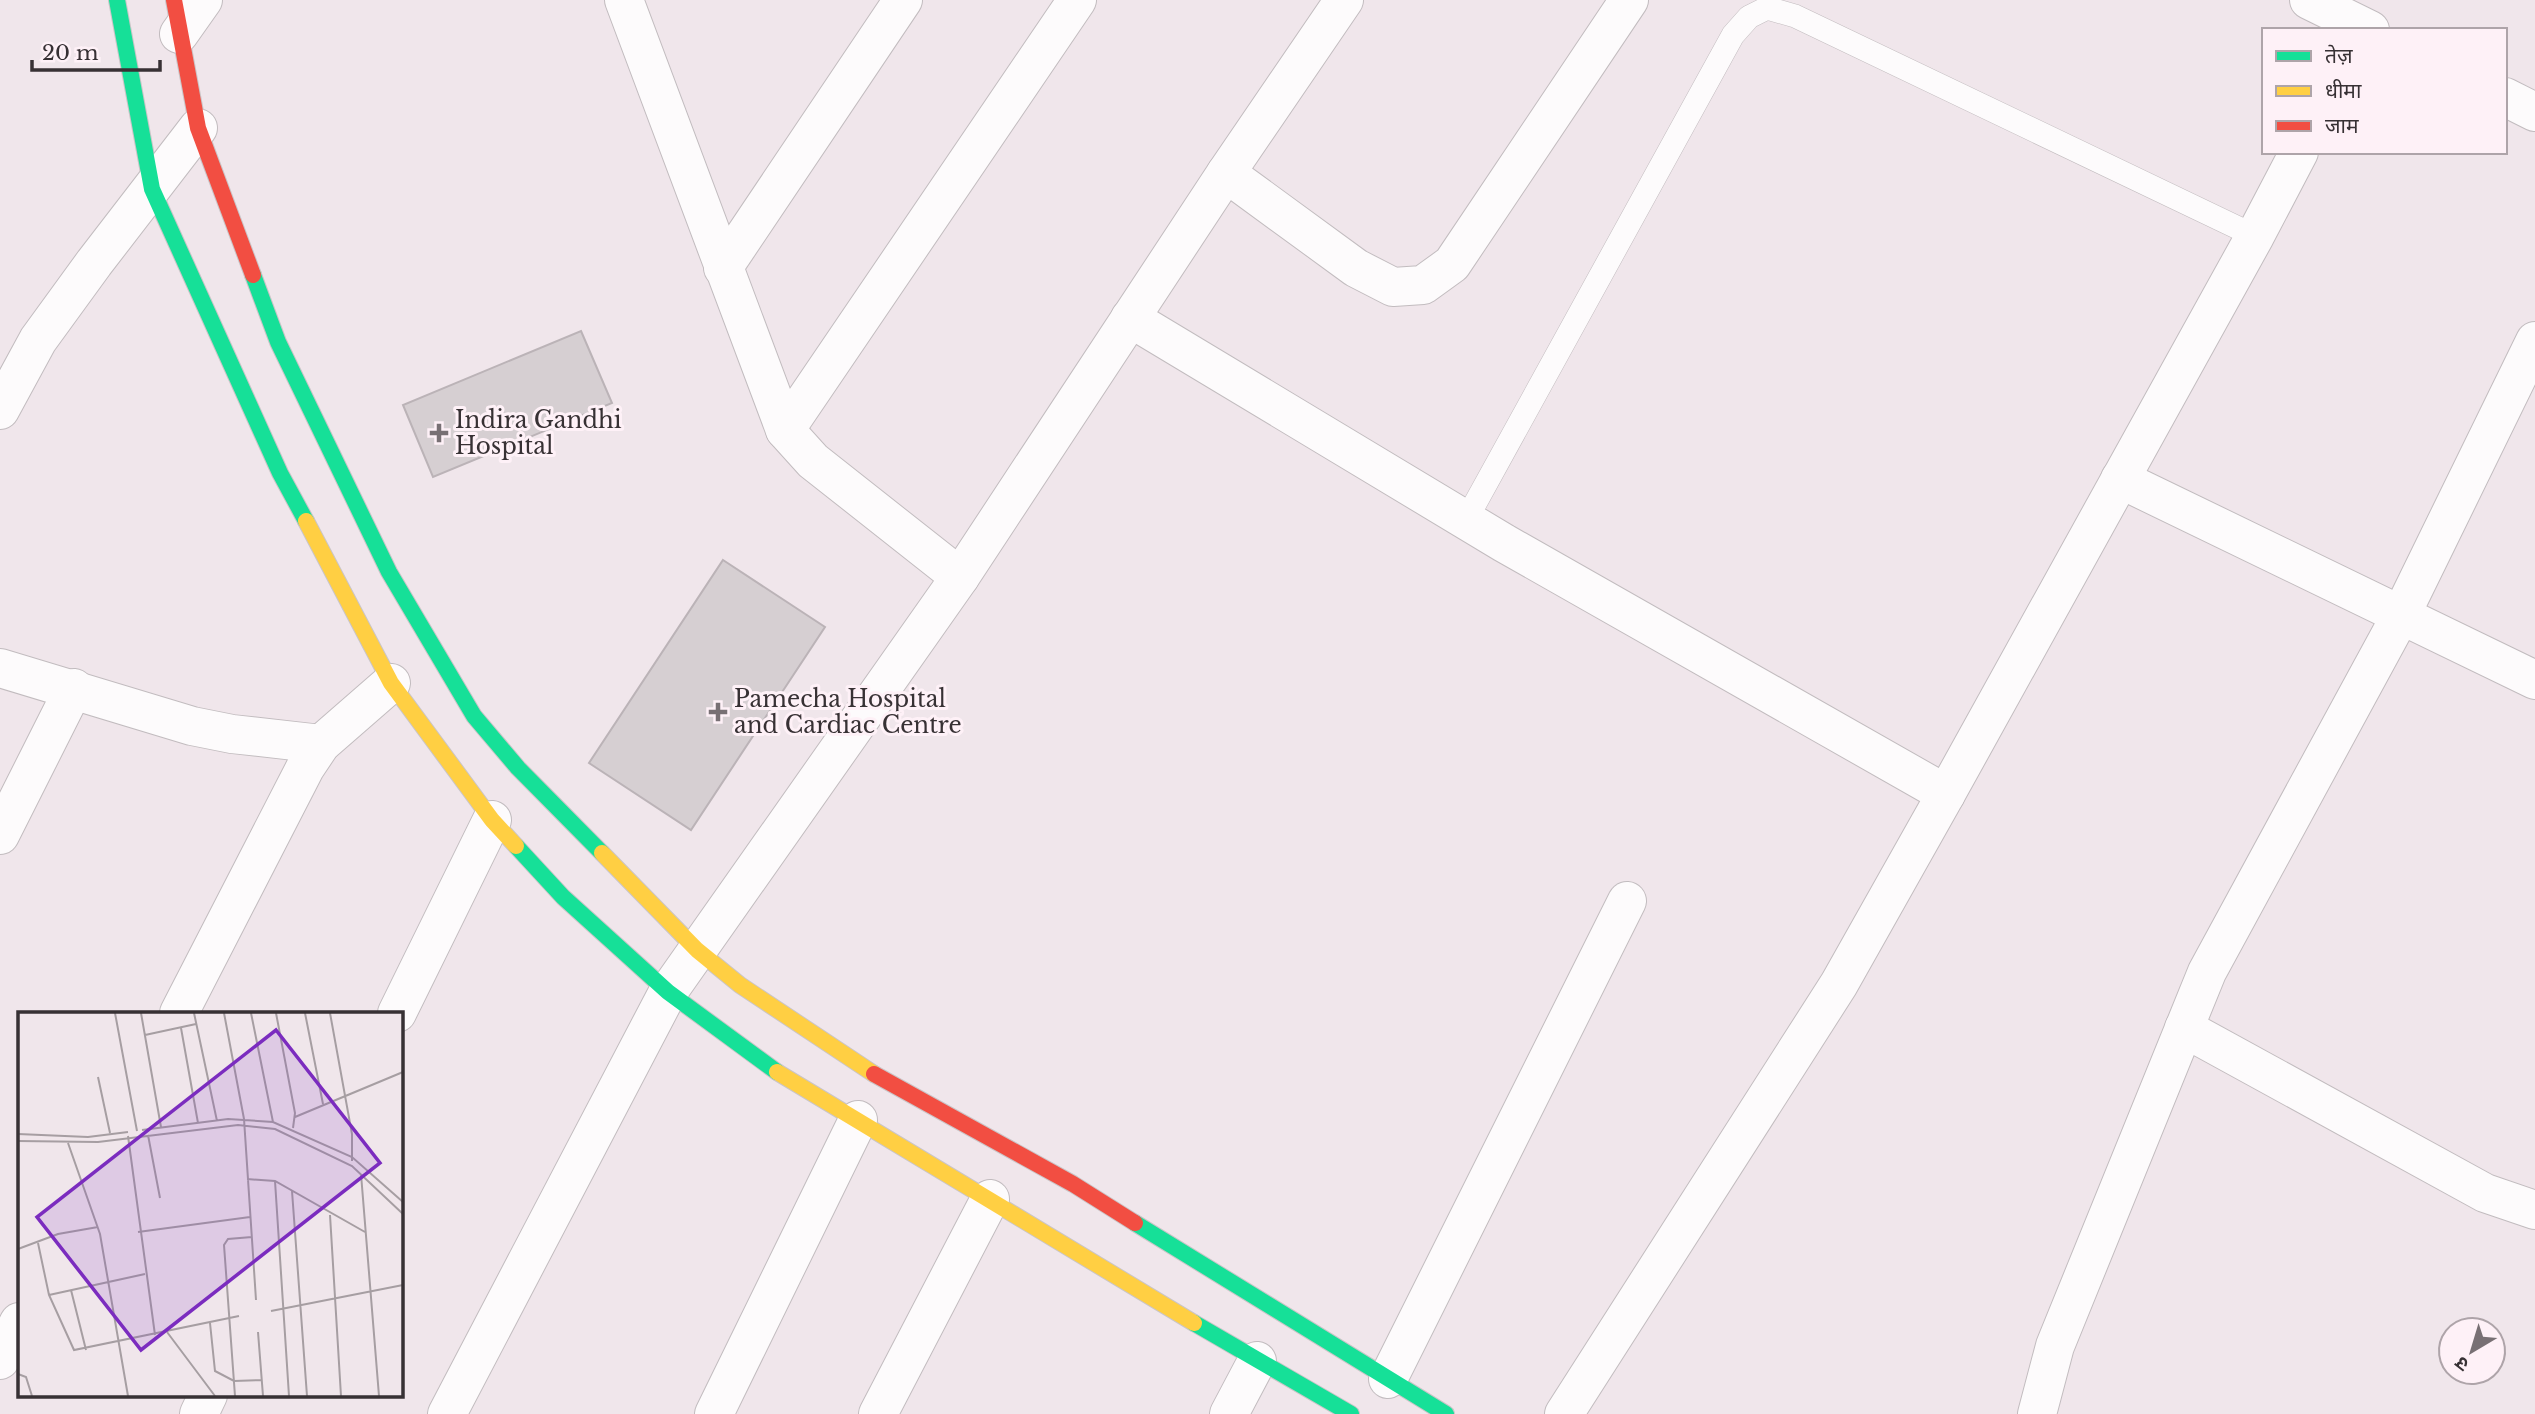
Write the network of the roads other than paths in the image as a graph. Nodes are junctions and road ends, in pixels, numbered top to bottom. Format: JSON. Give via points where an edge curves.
{"nodes":[{"id":1,"x":117,"y":0,"type":"edge"},
{"id":2,"x":203,"y":0,"type":"edge"},
{"id":3,"x":624,"y":0,"type":"edge"},
{"id":4,"x":903,"y":0,"type":"edge"},
{"id":5,"x":1077,"y":0,"type":"edge"},
{"id":6,"x":1344,"y":0,"type":"edge"},
{"id":7,"x":1629,"y":0,"type":"edge"},
{"id":8,"x":2309,"y":0,"type":"edge"},
{"id":9,"x":177,"y":17,"type":"edge"},
{"id":10,"x":2364,"y":28,"type":"edge"},
{"id":11,"x":2507,"y":98,"type":"edge"},
{"id":12,"x":2535,"y":112,"type":"edge"},
{"id":13,"x":198,"y":128,"type":"junction"},
{"id":14,"x":2298,"y":154,"type":"edge"},
{"id":15,"x":1226,"y":173,"type":"junction"},
{"id":16,"x":152,"y":189,"type":"junction"},
{"id":17,"x":2255,"y":236,"type":"junction"},
{"id":18,"x":723,"y":268,"type":"junction"},
{"id":19,"x":1130,"y":318,"type":"junction"},
{"id":20,"x":2535,"y":341,"type":"edge"},
{"id":21,"x":0,"y":410,"type":"edge"},
{"id":22,"x":785,"y":429,"type":"junction"},
{"id":23,"x":2120,"y":479,"type":"junction"},
{"id":24,"x":1466,"y":520,"type":"junction"},
{"id":25,"x":960,"y":577,"type":"junction"},
{"id":26,"x":2401,"y":615,"type":"junction"},
{"id":27,"x":0,"y":668,"type":"edge"},
{"id":28,"x":2535,"y":680,"type":"edge"},
{"id":29,"x":391,"y":683,"type":"junction"},
{"id":30,"x":74,"y":688,"type":"junction"},
{"id":31,"x":321,"y":744,"type":"junction"},
{"id":32,"x":1946,"y":794,"type":"junction"},
{"id":33,"x":492,"y":820,"type":"junction"},
{"id":34,"x":0,"y":835,"type":"edge"},
{"id":35,"x":1627,"y":901,"type":"dead end"},
{"id":36,"x":697,"y":950,"type":"junction"},
{"id":37,"x":668,"y":992,"type":"junction"},
{"id":38,"x":180,"y":1012,"type":"edge"},
{"id":39,"x":397,"y":1012,"type":"edge"},
{"id":40,"x":2184,"y":1028,"type":"junction"},
{"id":41,"x":859,"y":1120,"type":"junction"},
{"id":42,"x":990,"y":1199,"type":"junction"},
{"id":43,"x":2535,"y":1210,"type":"edge"},
{"id":44,"x":18,"y":1324,"type":"edge"},
{"id":45,"x":0,"y":1360,"type":"edge"},
{"id":46,"x":1257,"y":1361,"type":"junction"},
{"id":47,"x":1388,"y":1379,"type":"junction"},
{"id":48,"x":208,"y":1396,"type":"edge"},
{"id":49,"x":199,"y":1414,"type":"edge"},
{"id":50,"x":447,"y":1414,"type":"edge"},
{"id":51,"x":714,"y":1414,"type":"edge"},
{"id":52,"x":878,"y":1414,"type":"edge"},
{"id":53,"x":1229,"y":1414,"type":"edge"},
{"id":54,"x":1351,"y":1414,"type":"edge"},
{"id":55,"x":1446,"y":1414,"type":"edge"},
{"id":56,"x":1563,"y":1414,"type":"edge"},
{"id":57,"x":2037,"y":1414,"type":"edge"}],
"edges":[{"from":1,"to":16,"type":"main road"},
{"from":2,"to":9,"type":"street"},
{"from":3,"to":18,"type":"street"},
{"from":4,"to":18,"type":"street"},
{"from":5,"to":22,"type":"street"},
{"from":6,"to":15,"type":"street"},
{"from":7,"to":15,"type":"street","via":[[1452,264],[1423,285],[1394,287],[1356,268]]},
{"from":8,"to":10,"type":"street"},
{"from":9,"to":13,"type":"main road"},
{"from":11,"to":12,"type":"street"},
{"from":13,"to":16,"type":"street"},
{"from":13,"to":36,"type":"main road","via":[[278,342],[389,572],[474,716],[518,768]]},
{"from":14,"to":17,"type":"street"},
{"from":15,"to":19,"type":"street"},
{"from":16,"to":21,"type":"street","via":[[38,340]]},
{"from":16,"to":29,"type":"main road","via":[[280,473]]},
{"from":17,"to":23,"type":"street"},
{"from":17,"to":24,"type":"lane","via":[[1795,16],[1767,8],[1749,17],[1733,35]]},
{"from":18,"to":22,"type":"street"},
{"from":19,"to":24,"type":"street"},
{"from":19,"to":25,"type":"street"},
{"from":20,"to":26,"type":"street"},
{"from":22,"to":25,"type":"street","via":[[813,461]]},
{"from":23,"to":26,"type":"street"},
{"from":23,"to":32,"type":"street"},
{"from":24,"to":32,"type":"street"},
{"from":25,"to":36,"type":"street"},
{"from":26,"to":28,"type":"street"},
{"from":26,"to":40,"type":"street","via":[[2207,972]]},
{"from":27,"to":30,"type":"street"},
{"from":29,"to":31,"type":"street"},
{"from":29,"to":33,"type":"main road"},
{"from":30,"to":31,"type":"street","via":[[192,726]]},
{"from":30,"to":34,"type":"street"},
{"from":31,"to":38,"type":"street"},
{"from":32,"to":56,"type":"street","via":[[1839,984]]},
{"from":33,"to":37,"type":"main road","via":[[563,897]]},
{"from":33,"to":39,"type":"street"},
{"from":35,"to":47,"type":"street"},
{"from":36,"to":37,"type":"street"},
{"from":36,"to":47,"type":"main road","via":[[740,985],[877,1076],[1073,1184]]},
{"from":37,"to":41,"type":"main road","via":[[776,1071]]},
{"from":37,"to":50,"type":"street"},
{"from":40,"to":43,"type":"street","via":[[2485,1193]]},
{"from":40,"to":57,"type":"street","via":[[2055,1346]]},
{"from":41,"to":42,"type":"main road"},
{"from":41,"to":51,"type":"street"},
{"from":42,"to":46,"type":"main road"},
{"from":42,"to":52,"type":"street"},
{"from":44,"to":45,"type":"street"},
{"from":46,"to":53,"type":"street"},
{"from":46,"to":54,"type":"main road"},
{"from":47,"to":55,"type":"main road"},
{"from":48,"to":49,"type":"street"}]}
